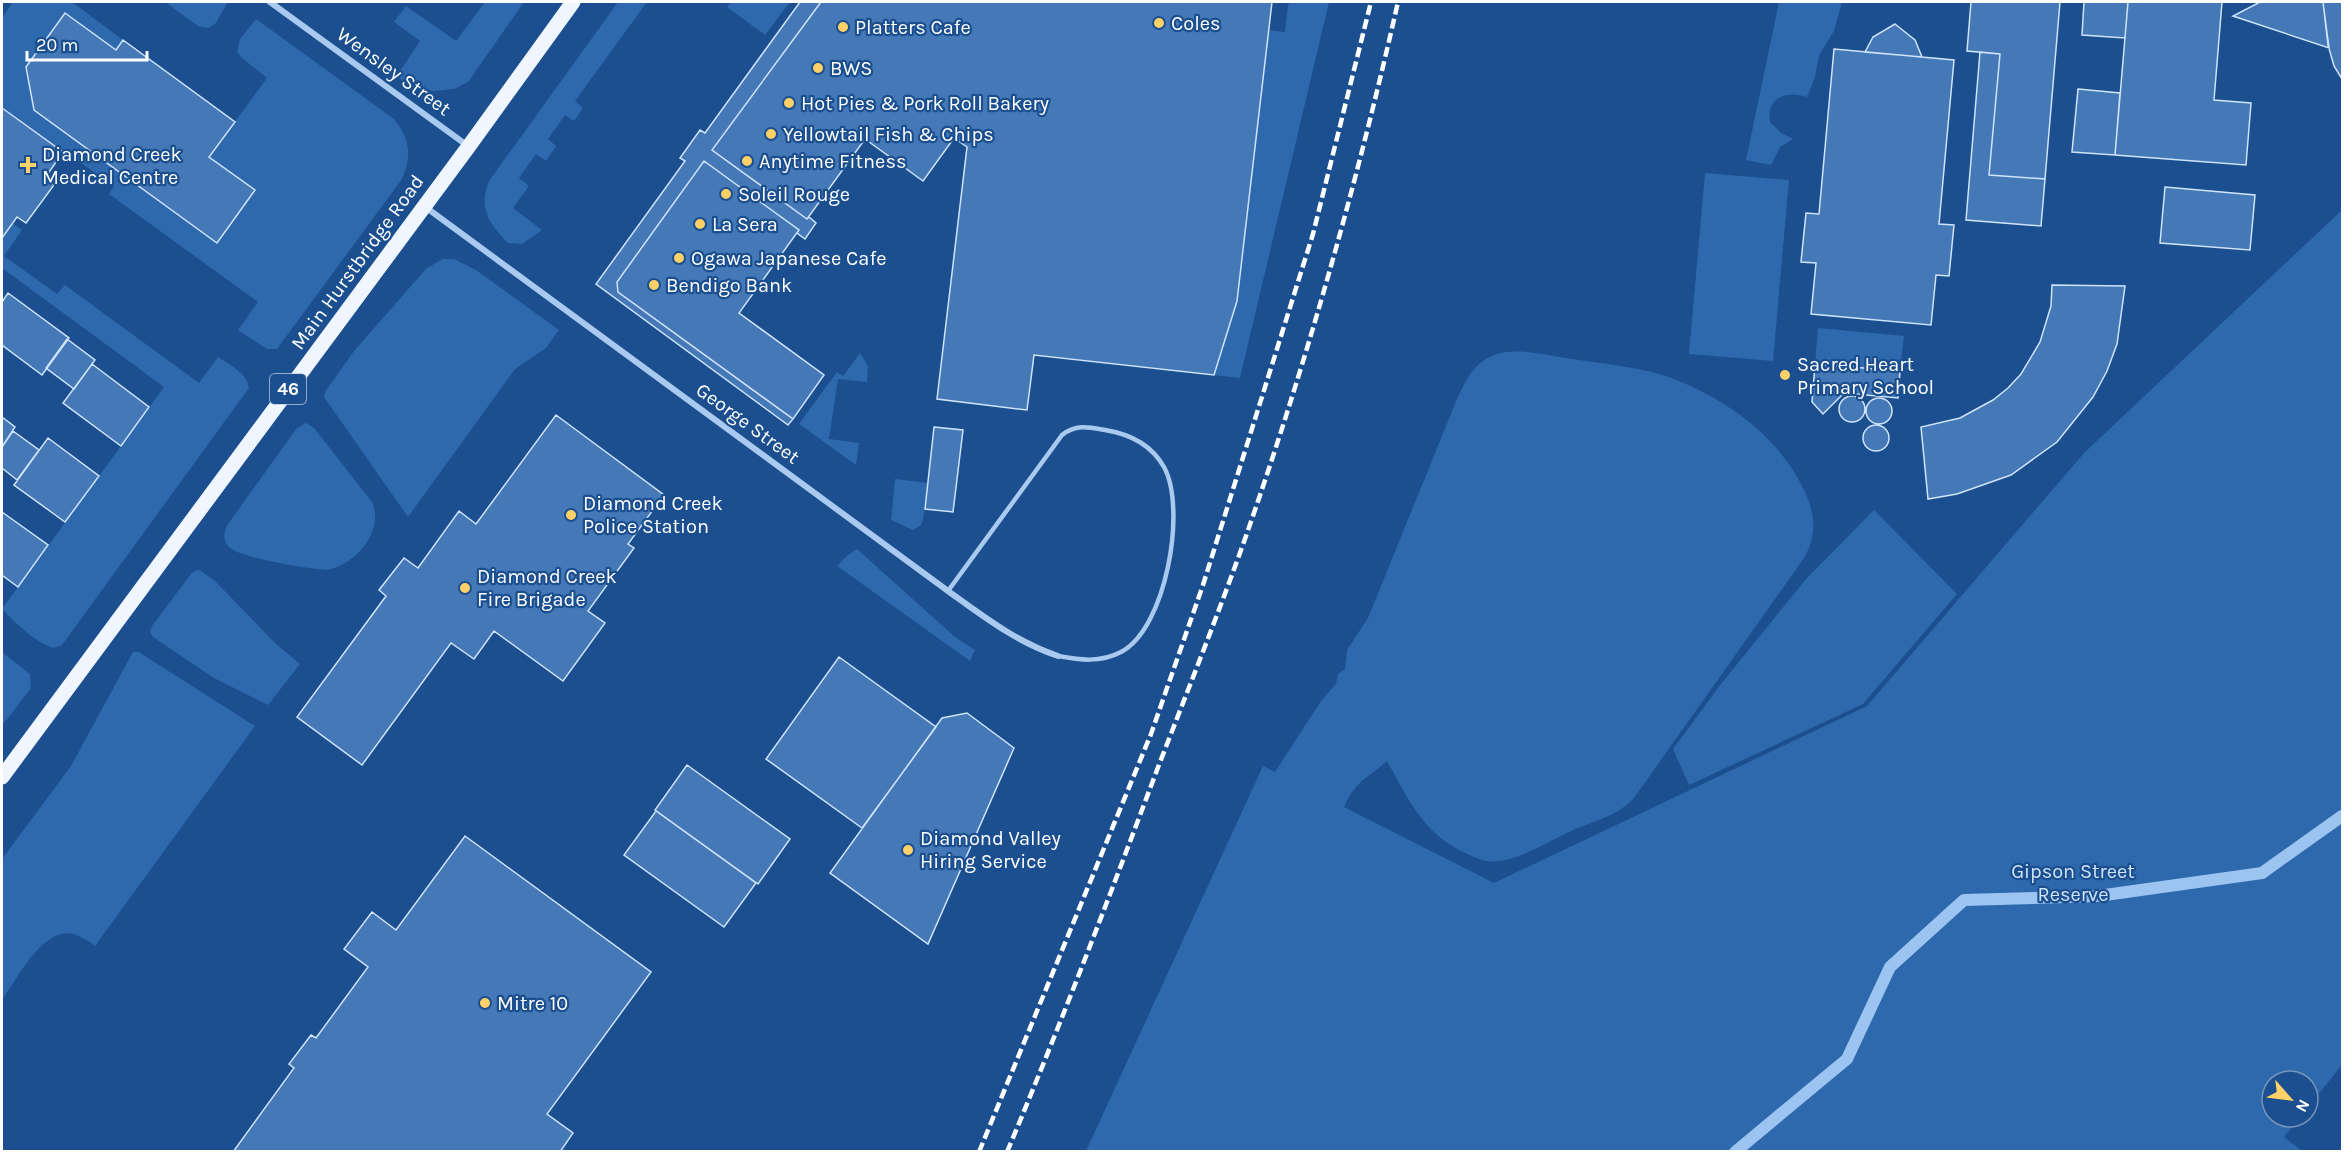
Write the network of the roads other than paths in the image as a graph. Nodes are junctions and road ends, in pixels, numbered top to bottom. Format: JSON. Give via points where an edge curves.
{"nodes":[{"id":1,"x":270,"y":2,"type":"edge"},
{"id":2,"x":573,"y":2,"type":"edge"},
{"id":3,"x":469,"y":146,"type":"junction"},
{"id":4,"x":424,"y":206,"type":"junction"},
{"id":5,"x":948,"y":591,"type":"junction"},
{"id":6,"x":1058,"y":656,"type":"joint"},
{"id":7,"x":2,"y":777,"type":"edge"}],
"edges":[{"from":1,"to":3,"type":"street","name":"Wensley Street"},
{"from":2,"to":3,"type":"main road","name":"Main Hurstbridge Road","number":"46"},
{"from":3,"to":4,"type":"main road","name":"Main Hurstbridge Road","number":"46"},
{"from":4,"to":5,"type":"street","name":"George Street"},
{"from":4,"to":7,"type":"main road","name":"Main Hurstbridge Road","number":"46"},
{"from":5,"to":6,"type":"street","name":"George Street","via":[[1011,636]]},
{"from":5,"to":6,"type":"lane","via":[[1062,435],[1084,426],[1138,439],[1164,466],[1174,510],[1172,548],[1154,609],[1123,651],[1107,658],[1085,660]]}]}
